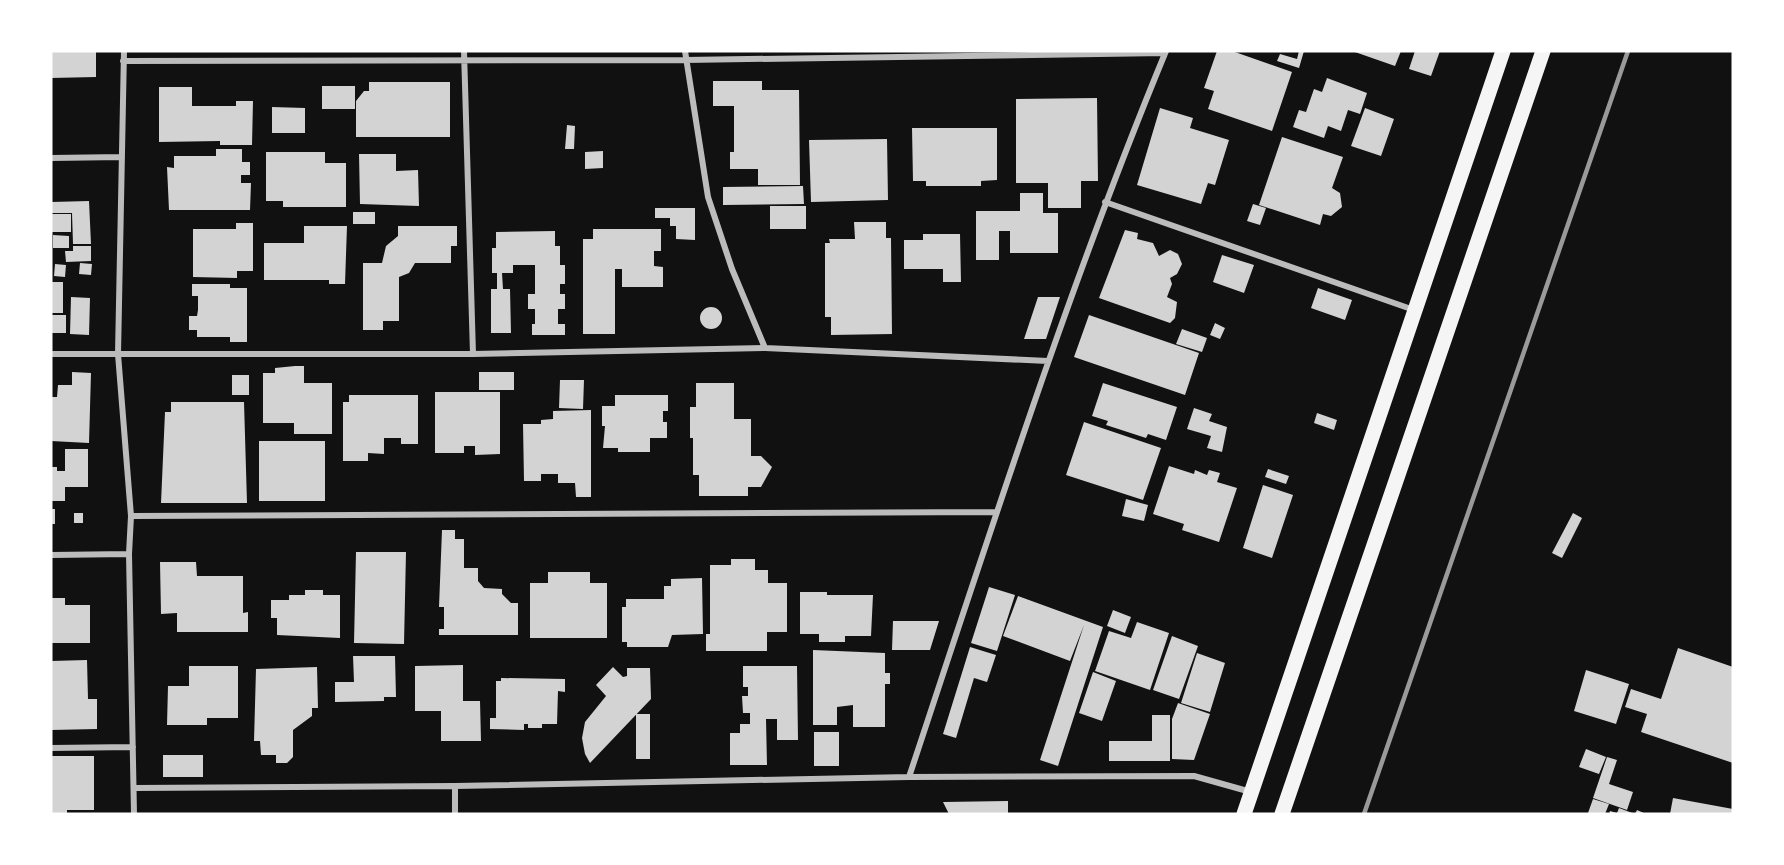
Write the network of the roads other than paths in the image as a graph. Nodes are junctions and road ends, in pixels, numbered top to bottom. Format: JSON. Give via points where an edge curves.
{"nodes":[{"id":1,"x":123,"y":51,"type":"edge"},
{"id":2,"x":464,"y":51,"type":"edge"},
{"id":3,"x":685,"y":51,"type":"edge"},
{"id":4,"x":1503,"y":51,"type":"edge"},
{"id":5,"x":1543,"y":51,"type":"edge"},
{"id":6,"x":1165,"y":52,"type":"edge"},
{"id":7,"x":464,"y":60,"type":"junction"},
{"id":8,"x":685,"y":60,"type":"junction"},
{"id":9,"x":123,"y":61,"type":"junction"},
{"id":10,"x":122,"y":157,"type":"junction"},
{"id":11,"x":51,"y":158,"type":"edge"},
{"id":12,"x":1105,"y":202,"type":"junction"},
{"id":13,"x":1416,"y":310,"type":"junction"},
{"id":14,"x":765,"y":348,"type":"junction"},
{"id":15,"x":51,"y":354,"type":"edge"},
{"id":16,"x":118,"y":354,"type":"junction"},
{"id":17,"x":473,"y":354,"type":"junction"},
{"id":18,"x":1048,"y":361,"type":"junction"},
{"id":19,"x":997,"y":512,"type":"junction"},
{"id":20,"x":131,"y":516,"type":"junction"},
{"id":21,"x":129,"y":554,"type":"junction"},
{"id":22,"x":51,"y":555,"type":"edge"},
{"id":23,"x":133,"y":747,"type":"junction"},
{"id":24,"x":51,"y":748,"type":"edge"},
{"id":25,"x":909,"y":777,"type":"junction"},
{"id":26,"x":455,"y":786,"type":"junction"},
{"id":27,"x":134,"y":788,"type":"junction"},
{"id":28,"x":1251,"y":792,"type":"junction"},
{"id":29,"x":134,"y":814,"type":"edge"},
{"id":30,"x":455,"y":814,"type":"edge"},
{"id":31,"x":1244,"y":814,"type":"edge"},
{"id":32,"x":1282,"y":814,"type":"edge"}],
"edges":[{"from":1,"to":9,"type":"street"},
{"from":2,"to":7,"type":"street"},
{"from":3,"to":8,"type":"street"},
{"from":4,"to":13,"type":"main road"},
{"from":5,"to":32,"type":"main road"},
{"from":6,"to":8,"type":"street"},
{"from":6,"to":12,"type":"street"},
{"from":7,"to":8,"type":"street"},
{"from":7,"to":9,"type":"street"},
{"from":7,"to":17,"type":"street"},
{"from":8,"to":14,"type":"street","via":[[708,197]]},
{"from":9,"to":10,"type":"street"},
{"from":10,"to":11,"type":"street"},
{"from":10,"to":16,"type":"street"},
{"from":12,"to":13,"type":"street"},
{"from":12,"to":18,"type":"street"},
{"from":13,"to":28,"type":"main road"},
{"from":14,"to":17,"type":"street"},
{"from":14,"to":18,"type":"street"},
{"from":15,"to":16,"type":"street"},
{"from":16,"to":17,"type":"street"},
{"from":16,"to":20,"type":"street"},
{"from":18,"to":19,"type":"street"},
{"from":19,"to":20,"type":"street"},
{"from":19,"to":25,"type":"street"},
{"from":20,"to":21,"type":"street"},
{"from":21,"to":22,"type":"street"},
{"from":21,"to":23,"type":"street"},
{"from":23,"to":24,"type":"street"},
{"from":23,"to":27,"type":"street"},
{"from":25,"to":26,"type":"street"},
{"from":25,"to":28,"type":"street","via":[[1194,776]]},
{"from":26,"to":27,"type":"street"},
{"from":26,"to":30,"type":"street"},
{"from":27,"to":29,"type":"street"},
{"from":28,"to":31,"type":"main road"}]}
